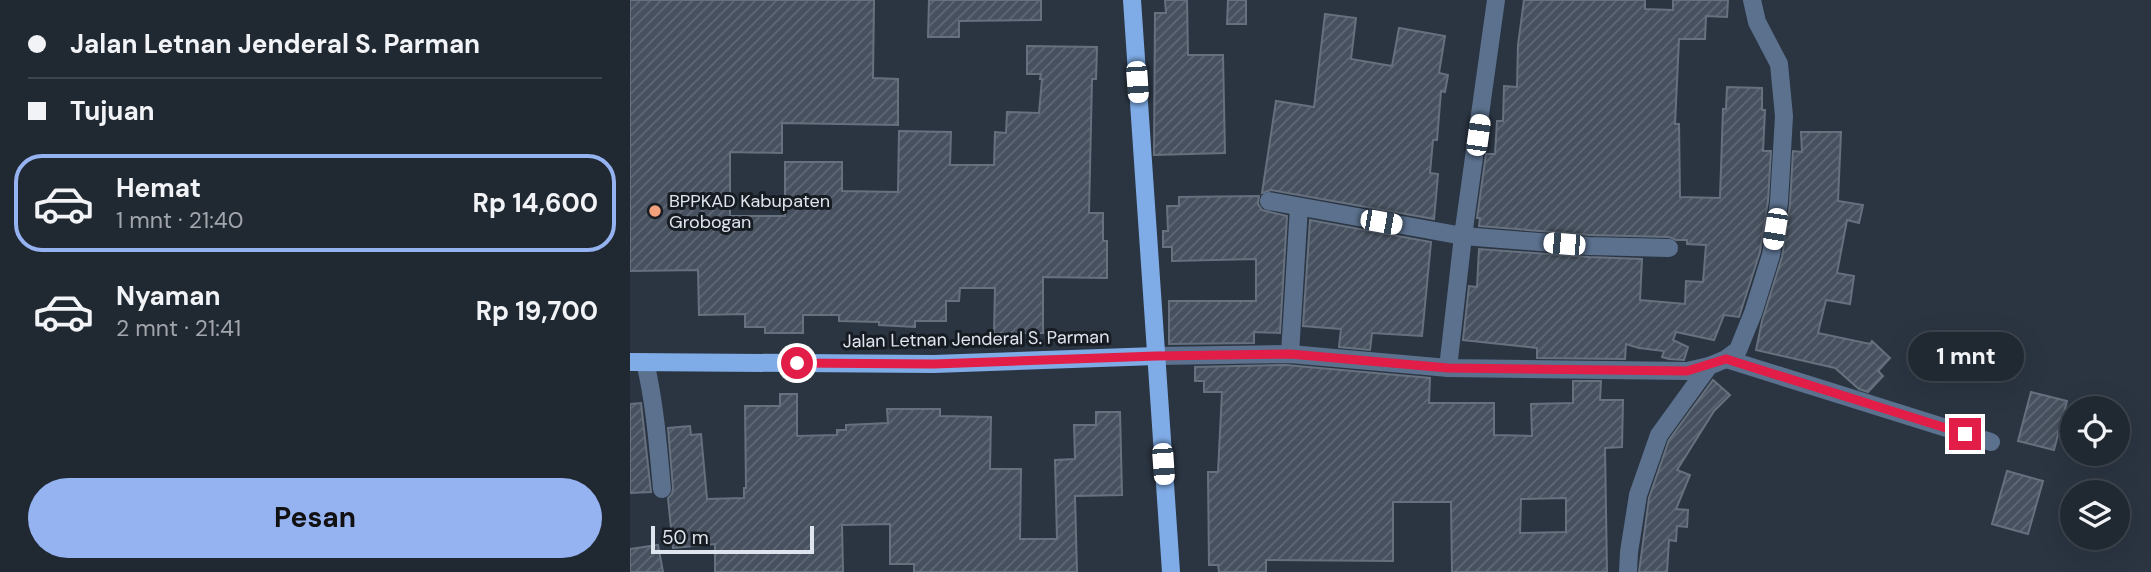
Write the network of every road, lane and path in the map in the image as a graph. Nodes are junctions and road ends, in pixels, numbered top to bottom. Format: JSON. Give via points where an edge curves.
{"nodes":[{"id":1,"x":1132,"y":0,"type":"edge"},
{"id":2,"x":1496,"y":0,"type":"edge"},
{"id":3,"x":1752,"y":0,"type":"edge"},
{"id":4,"x":1269,"y":201,"type":"dead end"},
{"id":5,"x":1299,"y":208,"type":"junction"},
{"id":6,"x":1463,"y":236,"type":"junction"},
{"id":7,"x":1669,"y":248,"type":"dead end"},
{"id":8,"x":1290,"y":354,"type":"junction"},
{"id":9,"x":1156,"y":356,"type":"junction"},
{"id":10,"x":638,"y":362,"type":"edge"},
{"id":11,"x":1717,"y":362,"type":"junction"},
{"id":12,"x":1448,"y":368,"type":"junction"},
{"id":13,"x":1991,"y":442,"type":"dead end"},
{"id":14,"x":662,"y":489,"type":"dead end"},
{"id":15,"x":1171,"y":572,"type":"edge"},
{"id":16,"x":1628,"y":572,"type":"edge"}],
"edges":[{"from":1,"to":9,"type":"main road"},
{"from":2,"to":6,"type":"street"},
{"from":3,"to":11,"type":"street","via":[[1757,22],[1779,64],[1784,116],[1779,202],[1771,255],[1753,313],[1738,350]]},
{"from":4,"to":5,"type":"street"},
{"from":5,"to":6,"type":"street"},
{"from":5,"to":8,"type":"street"},
{"from":6,"to":7,"type":"street"},
{"from":6,"to":12,"type":"street"},
{"from":8,"to":9,"type":"street"},
{"from":8,"to":12,"type":"street"},
{"from":9,"to":10,"type":"main road","name":"Jalan Letnan Jenderal S. Parman","via":[[934,364]]},
{"from":9,"to":15,"type":"main road"},
{"from":10,"to":14,"type":"street","via":[[652,390]]},
{"from":11,"to":12,"type":"street","via":[[1687,371]]},
{"from":11,"to":13,"type":"street"},
{"from":11,"to":16,"type":"street","via":[[1659,435],[1639,495]]}]}
